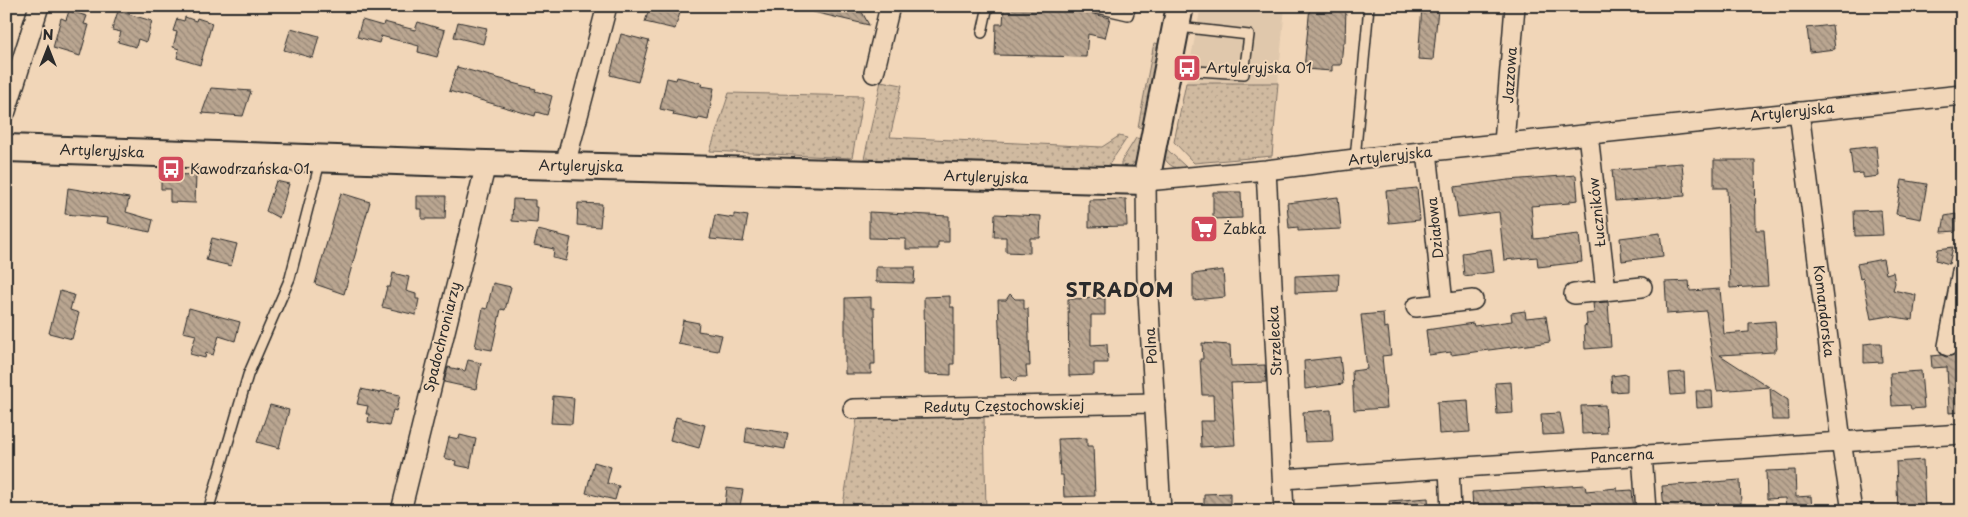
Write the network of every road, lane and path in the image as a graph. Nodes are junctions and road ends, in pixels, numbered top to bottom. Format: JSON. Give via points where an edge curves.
{"nodes":[{"id":1,"x":39,"y":6,"type":"edge"},
{"id":2,"x":607,"y":6,"type":"edge"},
{"id":3,"x":890,"y":6,"type":"edge"},
{"id":4,"x":988,"y":6,"type":"edge"},
{"id":5,"x":1088,"y":6,"type":"edge"},
{"id":6,"x":1131,"y":6,"type":"edge"},
{"id":7,"x":1369,"y":6,"type":"edge"},
{"id":8,"x":1515,"y":6,"type":"edge"},
{"id":9,"x":1178,"y":16,"type":"edge"},
{"id":10,"x":982,"y":33,"type":"dead end"},
{"id":11,"x":1197,"y":71,"type":"dead end"},
{"id":12,"x":874,"y":73,"type":"dead end"},
{"id":13,"x":1962,"y":94,"type":"edge"},
{"id":14,"x":6,"y":112,"type":"edge"},
{"id":15,"x":1799,"y":112,"type":"junction"},
{"id":16,"x":1588,"y":134,"type":"junction"},
{"id":17,"x":1504,"y":143,"type":"junction"},
{"id":18,"x":6,"y":148,"type":"edge"},
{"id":19,"x":1428,"y":151,"type":"junction"},
{"id":20,"x":321,"y":159,"type":"junction"},
{"id":21,"x":1355,"y":159,"type":"junction"},
{"id":22,"x":486,"y":164,"type":"junction"},
{"id":23,"x":565,"y":165,"type":"junction"},
{"id":24,"x":1266,"y":170,"type":"junction"},
{"id":25,"x":1146,"y":181,"type":"junction"},
{"id":26,"x":1962,"y":271,"type":"edge"},
{"id":27,"x":1642,"y":287,"type":"dead end"},
{"id":28,"x":1606,"y":291,"type":"junction"},
{"id":29,"x":1574,"y":294,"type":"dead end"},
{"id":30,"x":1473,"y":300,"type":"dead end"},
{"id":31,"x":1443,"y":304,"type":"junction"},
{"id":32,"x":1416,"y":307,"type":"dead end"},
{"id":33,"x":1948,"y":346,"type":"dead end"},
{"id":34,"x":1155,"y":403,"type":"junction"},
{"id":35,"x":853,"y":408,"type":"dead end"},
{"id":36,"x":1962,"y":434,"type":"edge"},
{"id":37,"x":1841,"y":441,"type":"junction"},
{"id":38,"x":1642,"y":454,"type":"junction"},
{"id":39,"x":1449,"y":468,"type":"junction"},
{"id":40,"x":1283,"y":479,"type":"junction"},
{"id":41,"x":208,"y":511,"type":"edge"},
{"id":42,"x":401,"y":511,"type":"edge"},
{"id":43,"x":1161,"y":511,"type":"edge"},
{"id":44,"x":1284,"y":511,"type":"edge"},
{"id":45,"x":1451,"y":511,"type":"edge"},
{"id":46,"x":1646,"y":511,"type":"edge"},
{"id":47,"x":1852,"y":511,"type":"edge"}],
"edges":[{"from":1,"to":14,"type":"street"},
{"from":2,"to":23,"type":"street"},
{"from":3,"to":12,"type":"street"},
{"from":4,"to":10,"type":"lane"},
{"from":5,"to":6,"type":"lane","via":[[1128,15]]},
{"from":7,"to":21,"type":"lane"},
{"from":8,"to":17,"type":"street","name":"Jazzowa"},
{"from":9,"to":11,"type":"lane","via":[[1249,35],[1244,74]]},
{"from":9,"to":25,"type":"street"},
{"from":13,"to":15,"type":"street","name":"Artyleryjska"},
{"from":15,"to":16,"type":"street","name":"Artyleryjska"},
{"from":15,"to":37,"type":"street","name":"Komandorska"},
{"from":16,"to":17,"type":"street","name":"Artyleryjska"},
{"from":16,"to":28,"type":"street","name":"Łuczników"},
{"from":17,"to":19,"type":"street","name":"Artyleryjska"},
{"from":18,"to":20,"type":"street","name":"Artyleryjska"},
{"from":19,"to":21,"type":"street","name":"Artyleryjska"},
{"from":19,"to":31,"type":"street","name":"Działowa"},
{"from":20,"to":22,"type":"street","name":"Artyleryjska"},
{"from":20,"to":41,"type":"lane","via":[[290,278],[248,376]]},
{"from":21,"to":24,"type":"street","name":"Artyleryjska"},
{"from":22,"to":23,"type":"street","name":"Artyleryjska"},
{"from":22,"to":42,"type":"street","name":"Spadochroniarzy"},
{"from":23,"to":25,"type":"street","name":"Artyleryjska"},
{"from":24,"to":25,"type":"street","name":"Artyleryjska"},
{"from":24,"to":40,"type":"street","name":"Strzelecka"},
{"from":25,"to":34,"type":"street","name":"Polna","via":[[1147,277]]},
{"from":26,"to":33,"type":"street"},
{"from":27,"to":28,"type":"street"},
{"from":28,"to":29,"type":"street"},
{"from":30,"to":31,"type":"street"},
{"from":31,"to":32,"type":"street"},
{"from":34,"to":35,"type":"street","name":"Reduty Częstochowskiej"},
{"from":34,"to":43,"type":"street","name":"Polna"},
{"from":36,"to":37,"type":"street","name":"Pancerna"},
{"from":37,"to":38,"type":"street","name":"Pancerna"},
{"from":37,"to":47,"type":"street","name":"Komandorska"},
{"from":38,"to":39,"type":"street","name":"Pancerna"},
{"from":38,"to":46,"type":"street"},
{"from":39,"to":40,"type":"street","name":"Pancerna"},
{"from":39,"to":45,"type":"street"},
{"from":40,"to":44,"type":"street","name":"Strzelecka"}]}
